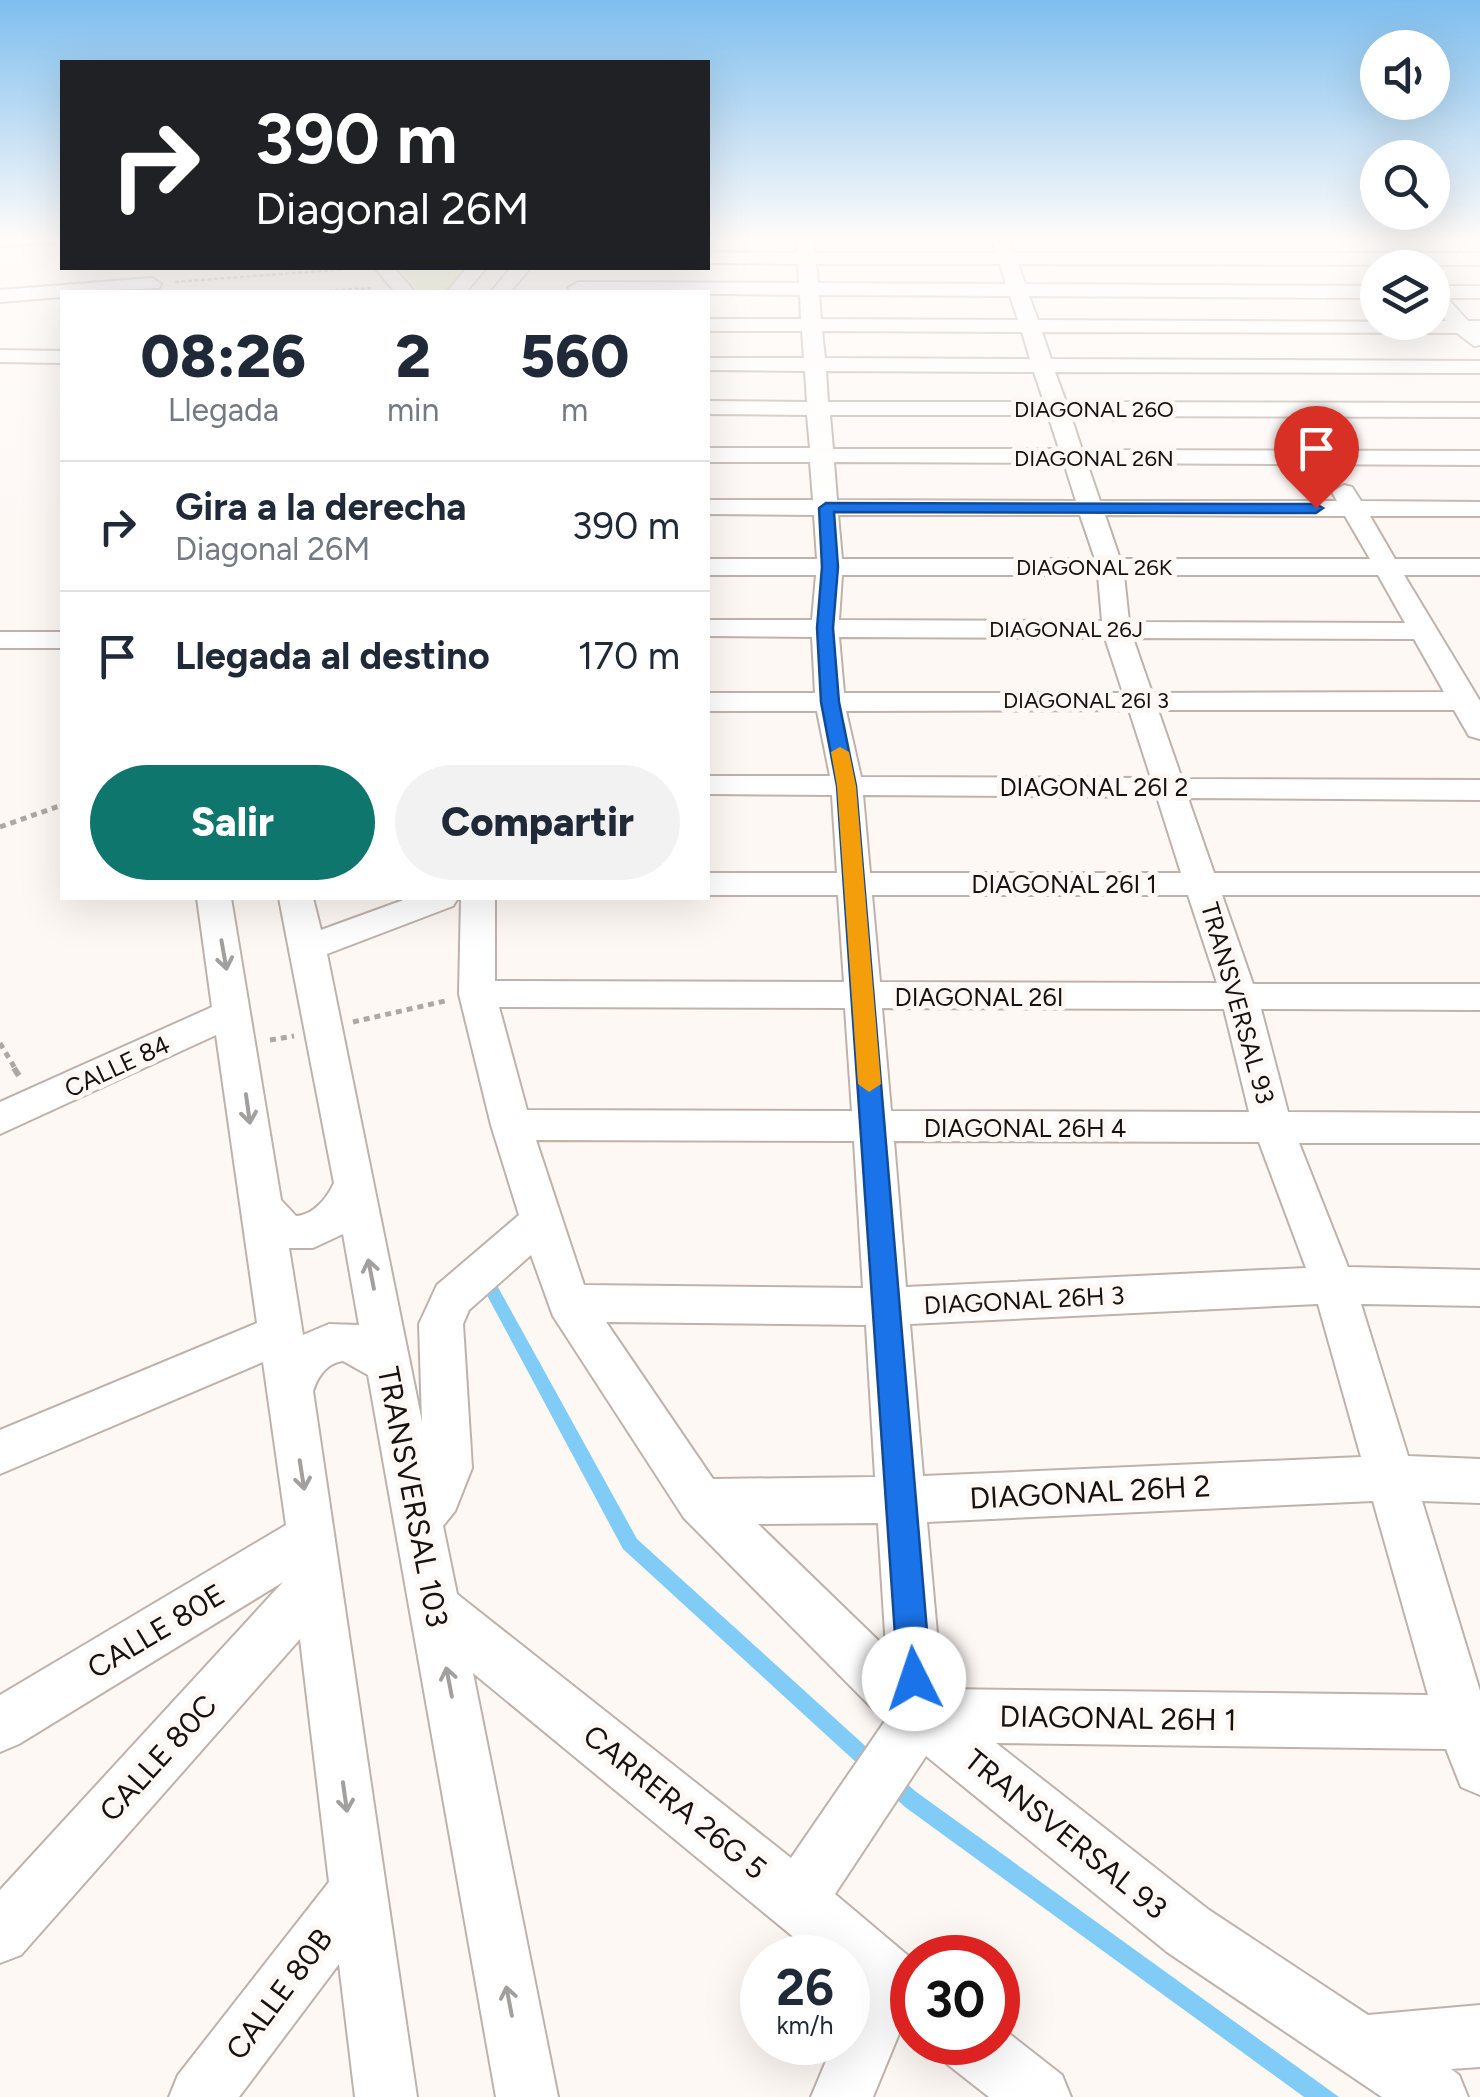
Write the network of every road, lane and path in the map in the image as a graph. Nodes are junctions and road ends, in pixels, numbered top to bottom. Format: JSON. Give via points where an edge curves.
{"nodes":[{"id":1,"x":813,"y":335,"type":"edge"},
{"id":2,"x":1033,"y":335,"type":"edge"},
{"id":3,"x":1249,"y":335,"type":"edge"},
{"id":4,"x":0,"y":356,"type":"edge"},
{"id":5,"x":60,"y":357,"type":"edge"},
{"id":6,"x":710,"y":364,"type":"edge"},
{"id":7,"x":815,"y":366,"type":"junction"},
{"id":8,"x":1043,"y":366,"type":"junction"},
{"id":9,"x":1268,"y":366,"type":"junction"},
{"id":10,"x":1480,"y":367,"type":"edge"},
{"id":11,"x":710,"y":408,"type":"edge"},
{"id":12,"x":818,"y":408,"type":"junction"},
{"id":13,"x":1058,"y":409,"type":"junction"},
{"id":14,"x":1294,"y":410,"type":"junction"},
{"id":15,"x":1480,"y":410,"type":"edge"},
{"id":16,"x":710,"y":455,"type":"edge"},
{"id":17,"x":822,"y":457,"type":"junction"},
{"id":18,"x":1074,"y":458,"type":"junction"},
{"id":19,"x":1323,"y":458,"type":"junction"},
{"id":20,"x":1480,"y":458,"type":"edge"},
{"id":21,"x":710,"y":507,"type":"edge"},
{"id":22,"x":826,"y":508,"type":"junction"},
{"id":23,"x":1091,"y":508,"type":"junction"},
{"id":24,"x":1354,"y":508,"type":"junction"},
{"id":25,"x":1480,"y":509,"type":"edge"},
{"id":26,"x":710,"y":567,"type":"edge"},
{"id":27,"x":830,"y":567,"type":"junction"},
{"id":28,"x":1110,"y":567,"type":"junction"},
{"id":29,"x":1388,"y":567,"type":"junction"},
{"id":30,"x":1480,"y":567,"type":"edge"},
{"id":31,"x":710,"y":628,"type":"edge"},
{"id":32,"x":825,"y":628,"type":"junction"},
{"id":33,"x":1116,"y":629,"type":"junction"},
{"id":34,"x":1426,"y":631,"type":"junction"},
{"id":35,"x":2,"y":637,"type":"edge"},
{"id":36,"x":60,"y":640,"type":"edge"},
{"id":37,"x":1140,"y":700,"type":"junction"},
{"id":38,"x":1465,"y":701,"type":"junction"},
{"id":39,"x":710,"y":702,"type":"edge"},
{"id":40,"x":830,"y":702,"type":"junction"},
{"id":41,"x":1480,"y":730,"type":"edge"},
{"id":42,"x":710,"y":784,"type":"edge"},
{"id":43,"x":847,"y":786,"type":"junction"},
{"id":44,"x":1170,"y":787,"type":"junction"},
{"id":45,"x":1480,"y":790,"type":"edge"},
{"id":46,"x":60,"y":806,"type":"edge"},
{"id":47,"x":0,"y":827,"type":"edge"},
{"id":48,"x":710,"y":884,"type":"edge"},
{"id":49,"x":854,"y":884,"type":"junction"},
{"id":50,"x":1480,"y":884,"type":"edge"},
{"id":51,"x":1204,"y":885,"type":"junction"},
{"id":52,"x":214,"y":900,"type":"edge"},
{"id":53,"x":296,"y":900,"type":"edge"},
{"id":54,"x":436,"y":900,"type":"edge"},
{"id":55,"x":478,"y":900,"type":"edge"},
{"id":56,"x":308,"y":948,"type":"junction"},
{"id":57,"x":477,"y":994,"type":"junction"},
{"id":58,"x":1239,"y":996,"type":"junction"},
{"id":59,"x":1480,"y":996,"type":"edge"},
{"id":60,"x":863,"y":997,"type":"junction"},
{"id":61,"x":234,"y":1012,"type":"junction"},
{"id":62,"x":0,"y":1042,"type":"edge"},
{"id":63,"x":36,"y":1103,"type":"junction"},
{"id":64,"x":0,"y":1119,"type":"edge"},
{"id":65,"x":511,"y":1124,"type":"junction"},
{"id":66,"x":873,"y":1128,"type":"junction"},
{"id":67,"x":1273,"y":1128,"type":"junction"},
{"id":68,"x":1480,"y":1128,"type":"edge"},
{"id":69,"x":354,"y":1183,"type":"junction"},
{"id":70,"x":262,"y":1206,"type":"junction"},
{"id":71,"x":542,"y":1220,"type":"junction"},
{"id":72,"x":1334,"y":1284,"type":"junction"},
{"id":73,"x":1480,"y":1288,"type":"edge"},
{"id":74,"x":568,"y":1303,"type":"junction"},
{"id":75,"x":886,"y":1306,"type":"junction"},
{"id":76,"x":282,"y":1333,"type":"junction"},
{"id":77,"x":388,"y":1365,"type":"junction"},
{"id":78,"x":289,"y":1393,"type":"junction"},
{"id":79,"x":0,"y":1452,"type":"edge"},
{"id":80,"x":1392,"y":1478,"type":"junction"},
{"id":81,"x":1480,"y":1481,"type":"edge"},
{"id":82,"x":901,"y":1500,"type":"junction"},
{"id":83,"x":701,"y":1502,"type":"junction"},
{"id":84,"x":418,"y":1520,"type":"junction"},
{"id":85,"x":315,"y":1560,"type":"junction"},
{"id":86,"x":435,"y":1608,"type":"junction"},
{"id":87,"x":0,"y":1725,"type":"edge"},
{"id":88,"x":910,"y":1730,"type":"junction"},
{"id":89,"x":1474,"y":1738,"type":"edge"},
{"id":90,"x":358,"y":1891,"type":"junction"},
{"id":91,"x":796,"y":1900,"type":"junction"},
{"id":92,"x":0,"y":1934,"type":"edge"},
{"id":93,"x":890,"y":1981,"type":"edge"},
{"id":94,"x":890,"y":2010,"type":"edge"},
{"id":95,"x":1480,"y":2036,"type":"edge"},
{"id":96,"x":1362,"y":2046,"type":"junction"},
{"id":97,"x":999,"y":2065,"type":"edge"},
{"id":98,"x":200,"y":2097,"type":"edge"},
{"id":99,"x":386,"y":2097,"type":"edge"},
{"id":100,"x":527,"y":2097,"type":"edge"},
{"id":101,"x":842,"y":2097,"type":"edge"},
{"id":102,"x":1040,"y":2097,"type":"edge"},
{"id":103,"x":1437,"y":2097,"type":"edge"}],
"edges":[{"from":1,"to":7,"type":"street"},
{"from":2,"to":8,"type":"street","name":"TRANSVERSAL 93"},
{"from":3,"to":9,"type":"street"},
{"from":4,"to":5,"type":"street"},
{"from":6,"to":7,"type":"street"},
{"from":7,"to":8,"type":"street"},
{"from":7,"to":12,"type":"street"},
{"from":8,"to":9,"type":"street"},
{"from":8,"to":13,"type":"street","name":"TRANSVERSAL 93"},
{"from":9,"to":10,"type":"street"},
{"from":9,"to":14,"type":"street"},
{"from":11,"to":12,"type":"street","name":"DIAGONAL 26O"},
{"from":12,"to":13,"type":"street","name":"DIAGONAL 26O"},
{"from":12,"to":17,"type":"street"},
{"from":13,"to":14,"type":"street","name":"DIAGONAL 26O"},
{"from":13,"to":18,"type":"street","name":"TRANSVERSAL 93"},
{"from":14,"to":15,"type":"street","name":"DIAGONAL 26O"},
{"from":14,"to":19,"type":"street"},
{"from":16,"to":17,"type":"street","name":"DIAGONAL 26N"},
{"from":17,"to":18,"type":"street","name":"DIAGONAL 26N"},
{"from":17,"to":22,"type":"street"},
{"from":18,"to":19,"type":"street","name":"DIAGONAL 26N"},
{"from":18,"to":23,"type":"street","name":"TRANSVERSAL 93"},
{"from":19,"to":20,"type":"street","name":"DIAGONAL 26N"},
{"from":19,"to":24,"type":"street"},
{"from":21,"to":22,"type":"street"},
{"from":22,"to":23,"type":"street"},
{"from":22,"to":27,"type":"street"},
{"from":23,"to":24,"type":"street"},
{"from":23,"to":28,"type":"street","name":"TRANSVERSAL 93"},
{"from":24,"to":25,"type":"street"},
{"from":24,"to":29,"type":"street"},
{"from":26,"to":27,"type":"street","name":"DIAGONAL 26K"},
{"from":27,"to":28,"type":"street","name":"DIAGONAL 26K"},
{"from":27,"to":32,"type":"street"},
{"from":28,"to":29,"type":"street","name":"DIAGONAL 26K"},
{"from":28,"to":33,"type":"street","name":"TRANSVERSAL 93"},
{"from":29,"to":30,"type":"street","name":"DIAGONAL 26K"},
{"from":29,"to":34,"type":"street"},
{"from":31,"to":32,"type":"street","name":"DIAGONAL 26J"},
{"from":32,"to":33,"type":"street","name":"DIAGONAL 26J"},
{"from":32,"to":40,"type":"street"},
{"from":33,"to":34,"type":"street","name":"DIAGONAL 26J"},
{"from":33,"to":37,"type":"street","name":"TRANSVERSAL 93"},
{"from":34,"to":38,"type":"street"},
{"from":35,"to":36,"type":"street"},
{"from":37,"to":38,"type":"street","name":"DIAGONAL 26I 3"},
{"from":37,"to":40,"type":"street","name":"DIAGONAL 26I 3"},
{"from":37,"to":44,"type":"street","name":"TRANSVERSAL 93"},
{"from":38,"to":41,"type":"street"},
{"from":39,"to":40,"type":"street","name":"DIAGONAL 26I 3"},
{"from":40,"to":43,"type":"street"},
{"from":42,"to":43,"type":"street","name":"DIAGONAL 26I 2"},
{"from":43,"to":44,"type":"street","name":"DIAGONAL 26I 2"},
{"from":43,"to":49,"type":"street"},
{"from":44,"to":45,"type":"street","name":"DIAGONAL 26I 2"},
{"from":44,"to":51,"type":"street","name":"TRANSVERSAL 93"},
{"from":46,"to":47,"type":"path"},
{"from":48,"to":49,"type":"street","name":"DIAGONAL 26I 1"},
{"from":49,"to":51,"type":"street","name":"DIAGONAL 26I 1"},
{"from":49,"to":60,"type":"street"},
{"from":50,"to":51,"type":"street","name":"DIAGONAL 26I 1"},
{"from":51,"to":58,"type":"street","name":"TRANSVERSAL 93"},
{"from":52,"to":61,"type":"street","one_way":true},
{"from":53,"to":56,"type":"street","name":"TRANSVERSAL 103"},
{"from":54,"to":56,"type":"street"},
{"from":55,"to":57,"type":"street","name":"TRANSVERSAL 93"},
{"from":56,"to":69,"type":"street","name":"TRANSVERSAL 103"},
{"from":57,"to":60,"type":"street","name":"DIAGONAL 26I"},
{"from":57,"to":65,"type":"street","name":"TRANSVERSAL 93"},
{"from":58,"to":59,"type":"street","name":"DIAGONAL 26I"},
{"from":58,"to":60,"type":"street","name":"DIAGONAL 26I"},
{"from":58,"to":67,"type":"street","name":"TRANSVERSAL 93"},
{"from":60,"to":66,"type":"street"},
{"from":61,"to":63,"type":"street","name":"CALLE 84"},
{"from":61,"to":70,"type":"street","one_way":true},
{"from":62,"to":63,"type":"path"},
{"from":63,"to":64,"type":"street","name":"CALLE 84"},
{"from":65,"to":66,"type":"street","name":"DIAGONAL 26H 4"},
{"from":65,"to":71,"type":"street","name":"TRANSVERSAL 93"},
{"from":66,"to":67,"type":"street","name":"DIAGONAL 26H 4"},
{"from":66,"to":75,"type":"street"},
{"from":67,"to":68,"type":"street","name":"DIAGONAL 26H 4"},
{"from":67,"to":72,"type":"street","name":"TRANSVERSAL 93"},
{"from":69,"to":70,"type":"street","via":[[341,1213],[312,1231],[283,1229]]},
{"from":77,"to":69,"type":"street","name":"TRANSVERSAL 103","one_way":true},
{"from":70,"to":76,"type":"street"},
{"from":71,"to":74,"type":"street","name":"TRANSVERSAL 93"},
{"from":71,"to":84,"type":"street","via":[[452,1298],[441,1324],[448,1468],[438,1496]]},
{"from":72,"to":73,"type":"street","name":"DIAGONAL 26H 3"},
{"from":72,"to":75,"type":"street","name":"DIAGONAL 26H 3"},
{"from":72,"to":80,"type":"street","name":"TRANSVERSAL 93"},
{"from":74,"to":75,"type":"street","name":"DIAGONAL 26H 3"},
{"from":74,"to":83,"type":"street","name":"TRANSVERSAL 93"},
{"from":75,"to":82,"type":"street"},
{"from":76,"to":78,"type":"street"},
{"from":76,"to":79,"type":"street"},
{"from":77,"to":78,"type":"street","via":[[364,1345],[330,1344],[302,1361]]},
{"from":77,"to":84,"type":"street","name":"TRANSVERSAL 103"},
{"from":78,"to":85,"type":"street","one_way":true},
{"from":80,"to":81,"type":"street","name":"DIAGONAL 26H 2"},
{"from":80,"to":82,"type":"street","name":"DIAGONAL 26H 2"},
{"from":80,"to":89,"type":"street","name":"TRANSVERSAL 93"},
{"from":82,"to":83,"type":"street","name":"DIAGONAL 26H 2"},
{"from":82,"to":88,"type":"street"},
{"from":83,"to":88,"type":"street","name":"TRANSVERSAL 93"},
{"from":84,"to":86,"type":"street","name":"TRANSVERSAL 103"},
{"from":85,"to":87,"type":"street","name":"CALLE 80E"},
{"from":85,"to":90,"type":"street","one_way":true},
{"from":85,"to":92,"type":"street","name":"CALLE 80C"},
{"from":86,"to":91,"type":"street","name":"CARRERA 26G 5"},
{"from":100,"to":86,"type":"street","name":"TRANSVERSAL 103","one_way":true},
{"from":88,"to":89,"type":"street","name":"DIAGONAL 26H 1"},
{"from":88,"to":91,"type":"street"},
{"from":88,"to":96,"type":"street","name":"TRANSVERSAL 93","via":[[1188,1931]]},
{"from":90,"to":98,"type":"street","name":"CALLE 80B"},
{"from":90,"to":99,"type":"street"},
{"from":91,"to":93,"type":"street","name":"CARRERA 26G 5"},
{"from":94,"to":101,"type":"street"},
{"from":95,"to":96,"type":"street"},
{"from":96,"to":103,"type":"street","name":"TRANSVERSAL 93"},
{"from":97,"to":102,"type":"street"}]}
